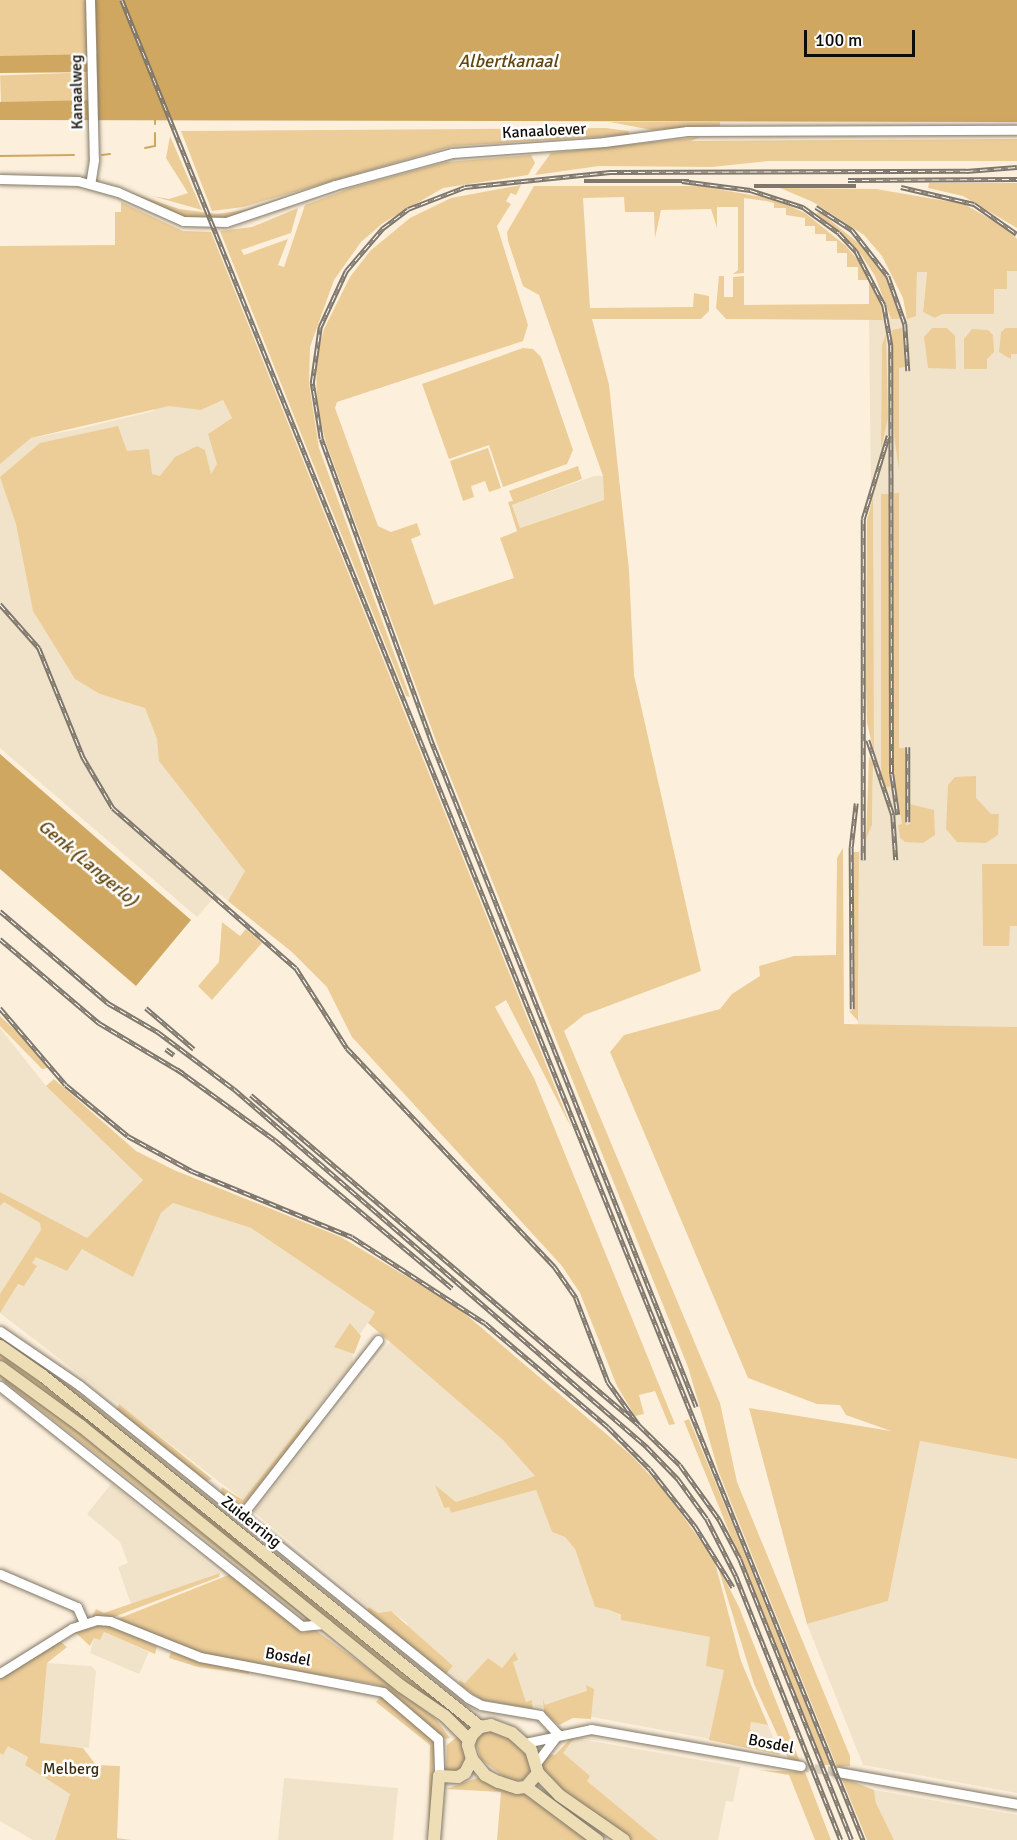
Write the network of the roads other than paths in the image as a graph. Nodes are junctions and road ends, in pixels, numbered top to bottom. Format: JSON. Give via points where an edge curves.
{"nodes":[{"id":1,"x":90,"y":0,"type":"edge"},
{"id":2,"x":1017,"y":130,"type":"edge"},
{"id":3,"x":0,"y":180,"type":"edge"},
{"id":4,"x":90,"y":184,"type":"junction"},
{"id":5,"x":0,"y":1330,"type":"edge"},
{"id":6,"x":378,"y":1340,"type":"dead end"},
{"id":7,"x":0,"y":1346,"type":"edge"},
{"id":8,"x":0,"y":1367,"type":"edge"},
{"id":9,"x":0,"y":1386,"type":"edge"},
{"id":10,"x":242,"y":1516,"type":"junction"},
{"id":11,"x":0,"y":1574,"type":"edge"},
{"id":12,"x":84,"y":1623,"type":"junction"},
{"id":13,"x":327,"y":1624,"type":"junction"},
{"id":14,"x":0,"y":1673,"type":"edge"},
{"id":15,"x":480,"y":1727,"type":"junction"},
{"id":16,"x":558,"y":1734,"type":"junction"},
{"id":17,"x":469,"y":1740,"type":"junction"},
{"id":18,"x":525,"y":1743,"type":"junction"},
{"id":19,"x":472,"y":1759,"type":"junction"},
{"id":20,"x":801,"y":1766,"type":"tunnel mouth"},
{"id":21,"x":537,"y":1767,"type":"junction"},
{"id":22,"x":838,"y":1772,"type":"tunnel mouth"},
{"id":23,"x":485,"y":1775,"type":"junction"},
{"id":24,"x":439,"y":1780,"type":"junction"},
{"id":25,"x":526,"y":1787,"type":"junction"},
{"id":26,"x":1017,"y":1804,"type":"edge"},
{"id":27,"x":434,"y":1840,"type":"edge"},
{"id":28,"x":597,"y":1840,"type":"edge"},
{"id":29,"x":624,"y":1840,"type":"edge"}],
"edges":[{"from":1,"to":4,"type":"street","name":"Kanaalweg"},
{"from":2,"to":4,"type":"street","name":"Kanaaloever","via":[[687,131],[604,142],[452,153],[335,185],[226,222],[183,221],[132,197]]},
{"from":3,"to":4,"type":"street","name":"Kanaaloever","via":[[47,178]]},
{"from":5,"to":10,"type":"street","name":"Zuiderring","via":[[79,1385]]},
{"from":6,"to":10,"type":"street","name":"Zuiderring"},
{"from":7,"to":15,"type":"main road","name":"Zuiderring","via":[[43,1376]]},
{"from":8,"to":13,"type":"main road","name":"Zuiderring","via":[[81,1426]]},
{"from":9,"to":13,"type":"street","via":[[302,1626]]},
{"from":10,"to":16,"type":"street","name":"Zuiderring","via":[[468,1698],[481,1705],[540,1716]]},
{"from":11,"to":12,"type":"street","via":[[76,1607]]},
{"from":12,"to":14,"type":"street"},
{"from":12,"to":24,"type":"street","name":"Bosdel","via":[[110,1621],[200,1657],[373,1688],[438,1739]]},
{"from":13,"to":17,"type":"main road","name":"Zuiderring","via":[[401,1686],[445,1716]]},
{"from":15,"to":17,"type":"main road"},
{"from":15,"to":18,"type":"main road","name":"Zuiderring","via":[[499,1726]]},
{"from":16,"to":18,"type":"street","name":"Bosdel"},
{"from":16,"to":20,"type":"street","name":"Bosdel","via":[[591,1729]]},
{"from":16,"to":21,"type":"street"},
{"from":17,"to":19,"type":"main road"},
{"from":18,"to":21,"type":"main road","name":"Zuiderring"},
{"from":19,"to":23,"type":"main road"},
{"from":19,"to":24,"type":"main road","via":[[465,1773]]},
{"from":21,"to":25,"type":"main road"},
{"from":21,"to":29,"type":"main road","name":"Zuiderring","via":[[560,1795]]},
{"from":22,"to":26,"type":"street"},
{"from":23,"to":24,"type":"main road"},
{"from":23,"to":25,"type":"main road","via":[[506,1786]]},
{"from":24,"to":27,"type":"main road"},
{"from":25,"to":28,"type":"main road"}]}
